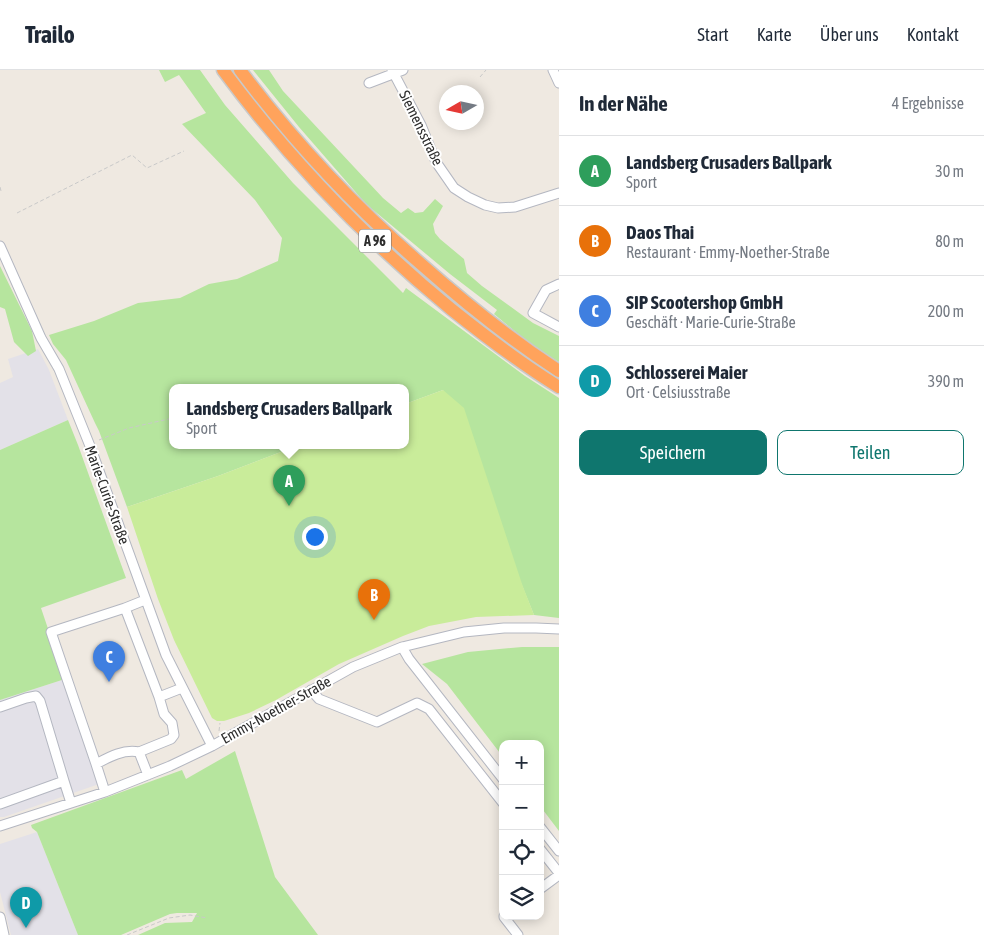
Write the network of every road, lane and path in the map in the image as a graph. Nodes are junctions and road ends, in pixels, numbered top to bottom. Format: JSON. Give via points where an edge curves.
{"nodes":[{"id":1,"x":223,"y":70,"type":"edge"},
{"id":2,"x":240,"y":70,"type":"edge"},
{"id":3,"x":403,"y":70,"type":"edge"},
{"id":4,"x":486,"y":70,"type":"edge"},
{"id":5,"x":552,"y":70,"type":"edge"},
{"id":6,"x":393,"y":72,"type":"edge"},
{"id":7,"x":480,"y":77,"type":"dead end"},
{"id":8,"x":369,"y":83,"type":"dead end"},
{"id":9,"x":559,"y":83,"type":"edge"},
{"id":10,"x":184,"y":151,"type":"dead end"},
{"id":11,"x":0,"y":188,"type":"edge"},
{"id":12,"x":1,"y":191,"type":"dead end"},
{"id":13,"x":559,"y":193,"type":"edge"},
{"id":14,"x":17,"y":213,"type":"dead end"},
{"id":15,"x":0,"y":246,"type":"edge"},
{"id":16,"x":559,"y":284,"type":"edge"},
{"id":17,"x":559,"y":327,"type":"edge"},
{"id":18,"x":559,"y":371,"type":"edge"},
{"id":19,"x":559,"y":387,"type":"edge"},
{"id":20,"x":169,"y":419,"type":"edge"},
{"id":21,"x":98,"y":440,"type":"dead end"},
{"id":22,"x":145,"y":600,"type":"junction"},
{"id":23,"x":125,"y":608,"type":"junction"},
{"id":24,"x":559,"y":629,"type":"edge"},
{"id":25,"x":402,"y":646,"type":"junction"},
{"id":26,"x":182,"y":688,"type":"junction"},
{"id":27,"x":312,"y":690,"type":"junction"},
{"id":28,"x":159,"y":697,"type":"junction"},
{"id":29,"x":0,"y":707,"type":"edge"},
{"id":30,"x":212,"y":746,"type":"junction"},
{"id":31,"x":138,"y":752,"type":"junction"},
{"id":32,"x":96,"y":764,"type":"junction"},
{"id":33,"x":499,"y":774,"type":"edge"},
{"id":34,"x":148,"y":775,"type":"junction"},
{"id":35,"x":64,"y":781,"type":"junction"},
{"id":36,"x":105,"y":792,"type":"junction"},
{"id":37,"x":499,"y":798,"type":"edge"},
{"id":38,"x":71,"y":803,"type":"junction"},
{"id":39,"x":0,"y":804,"type":"edge"},
{"id":40,"x":0,"y":826,"type":"edge"},
{"id":41,"x":542,"y":830,"type":"edge"},
{"id":42,"x":559,"y":851,"type":"edge"},
{"id":43,"x":544,"y":854,"type":"edge"},
{"id":44,"x":559,"y":874,"type":"edge"},
{"id":45,"x":544,"y":886,"type":"edge"},
{"id":46,"x":0,"y":917,"type":"edge"},
{"id":47,"x":207,"y":918,"type":"dead end"},
{"id":48,"x":506,"y":920,"type":"edge"},
{"id":49,"x":4,"y":935,"type":"edge"},
{"id":50,"x":127,"y":935,"type":"edge"},
{"id":51,"x":518,"y":935,"type":"edge"}],
"edges":[{"from":1,"to":19,"type":"highway","number":"A 96","via":[[287,150],[378,245],[475,328]]},
{"from":2,"to":18,"type":"highway","number":"A 96","via":[[296,140],[386,234],[483,317]]},
{"from":3,"to":6,"type":"street"},
{"from":4,"to":7,"type":"path"},
{"from":5,"to":9,"type":"street"},
{"from":6,"to":8,"type":"street"},
{"from":6,"to":13,"type":"street","name":"Siemensstraße","via":[[436,162],[454,188],[485,205],[498,208],[515,207]]},
{"from":10,"to":14,"type":"path","via":[[147,168],[132,155]]},
{"from":11,"to":12,"type":"path"},
{"from":15,"to":22,"type":"street","name":"Marie-Curie-Straße","via":[[59,369]]},
{"from":16,"to":17,"type":"street","via":[[546,290],[533,313]]},
{"from":20,"to":21,"type":"path","via":[[129,428]]},
{"from":22,"to":23,"type":"street"},
{"from":22,"to":26,"type":"street","name":"Marie-Curie-Straße"},
{"from":23,"to":28,"type":"street"},
{"from":23,"to":32,"type":"street","via":[[51,632]]},
{"from":24,"to":25,"type":"street","name":"Emmy-Noether-Straße","via":[[504,628],[464,632]]},
{"from":25,"to":27,"type":"street","name":"Emmy-Noether-Straße","via":[[352,667]]},
{"from":25,"to":33,"type":"street"},
{"from":26,"to":28,"type":"street"},
{"from":26,"to":30,"type":"street","name":"Marie-Curie-Straße"},
{"from":27,"to":30,"type":"street","name":"Emmy-Noether-Straße"},
{"from":27,"to":37,"type":"street","via":[[319,699],[377,722],[417,703],[429,709]]},
{"from":28,"to":31,"type":"street","via":[[164,714],[172,723],[174,735]]},
{"from":29,"to":35,"type":"street","via":[[36,696]]},
{"from":30,"to":34,"type":"street","name":"Emmy-Noether-Straße"},
{"from":31,"to":32,"type":"street","via":[[123,752]]},
{"from":31,"to":34,"type":"street"},
{"from":32,"to":36,"type":"street"},
{"from":34,"to":36,"type":"street","name":"Emmy-Noether-Straße"},
{"from":35,"to":38,"type":"street"},
{"from":35,"to":39,"type":"street"},
{"from":36,"to":38,"type":"street","name":"Emmy-Noether-Straße"},
{"from":38,"to":40,"type":"street","name":"Emmy-Noether-Straße"},
{"from":41,"to":42,"type":"street"},
{"from":43,"to":44,"type":"street"},
{"from":44,"to":45,"type":"street"},
{"from":46,"to":49,"type":"street"},
{"from":47,"to":50,"type":"path","via":[[190,915],[169,918]]},
{"from":48,"to":51,"type":"street"}]}
